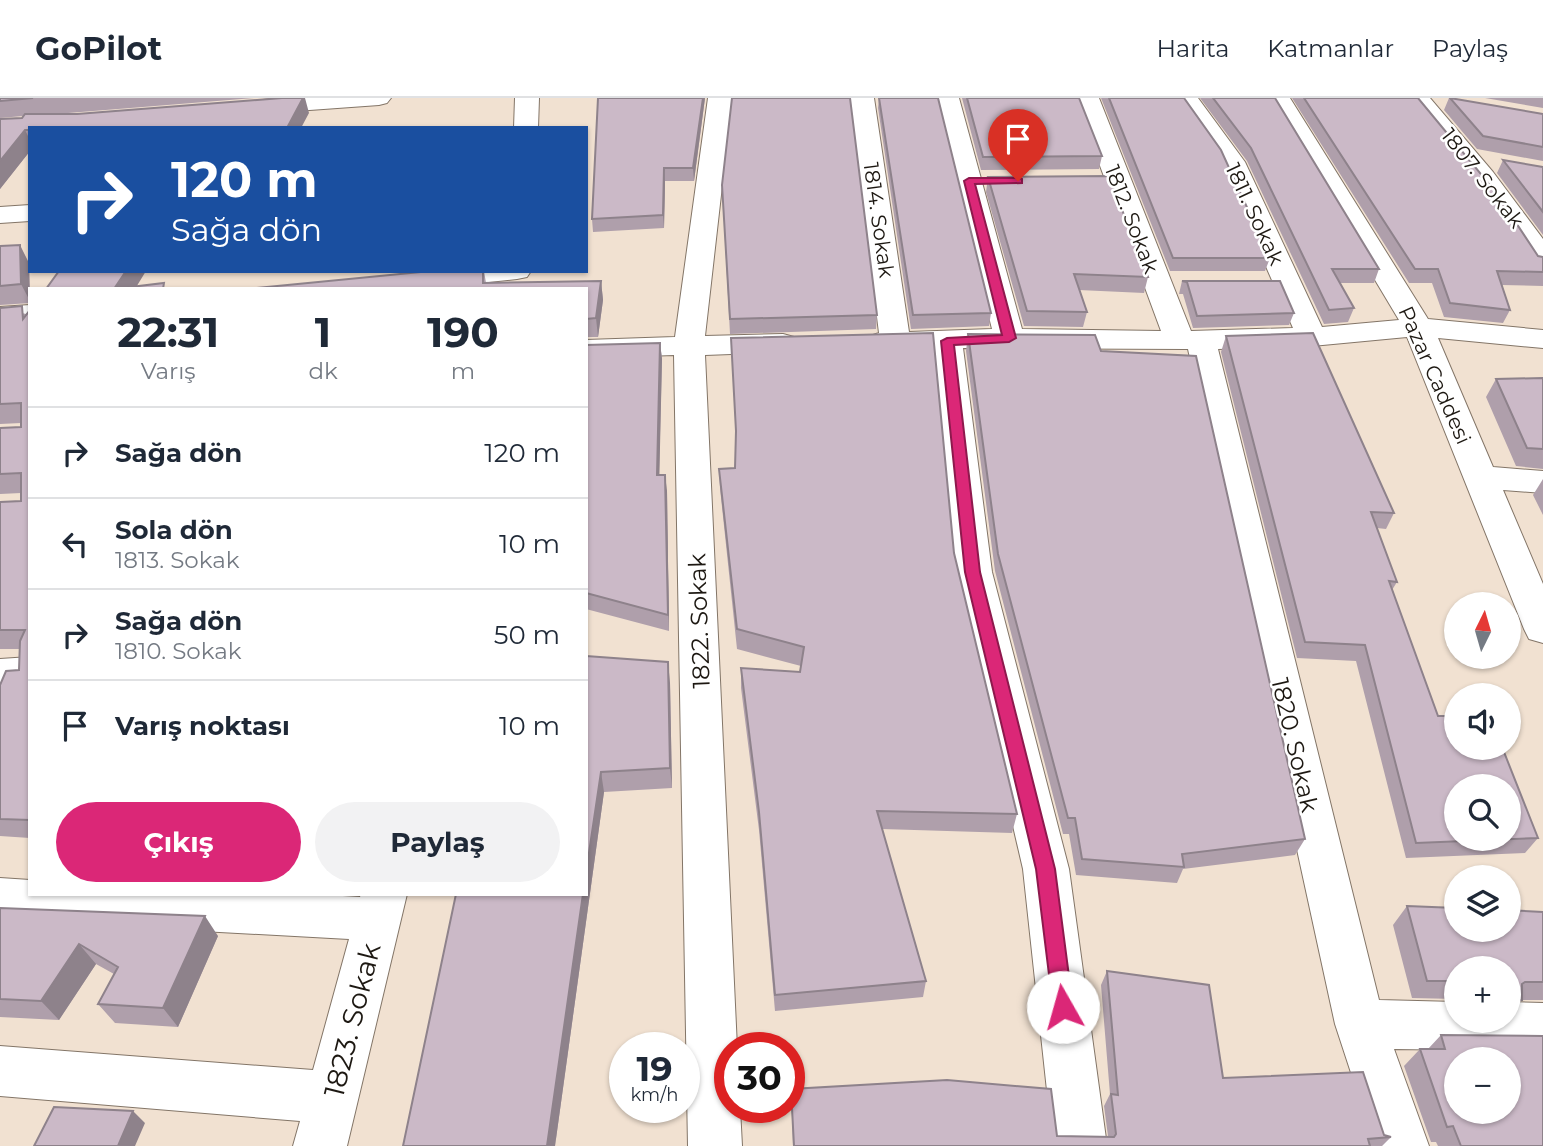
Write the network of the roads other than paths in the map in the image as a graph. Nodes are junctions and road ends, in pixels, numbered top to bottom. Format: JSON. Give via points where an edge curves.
{"nodes":[{"id":1,"x":379,"y":98,"type":"edge"},
{"id":2,"x":527,"y":98,"type":"edge"},
{"id":3,"x":947,"y":98,"type":"edge"},
{"id":4,"x":1087,"y":98,"type":"edge"},
{"id":5,"x":1186,"y":98,"type":"edge"},
{"id":6,"x":1278,"y":98,"type":"edge"},
{"id":7,"x":1417,"y":98,"type":"edge"},
{"id":8,"x":1430,"y":98,"type":"edge"},
{"id":9,"x":854,"y":99,"type":"edge"},
{"id":10,"x":887,"y":99,"type":"edge"},
{"id":11,"x":729,"y":100,"type":"edge"},
{"id":12,"x":1455,"y":103,"type":"edge"},
{"id":13,"x":230,"y":109,"type":"edge"},
{"id":14,"x":526,"y":126,"type":"edge"},
{"id":15,"x":1469,"y":157,"type":"junction"},
{"id":16,"x":1506,"y":164,"type":"edge"},
{"id":17,"x":1090,"y":180,"type":"edge"},
{"id":18,"x":1117,"y":180,"type":"junction"},
{"id":19,"x":969,"y":181,"type":"junction"},
{"id":20,"x":996,"y":181,"type":"edge"},
{"id":21,"x":28,"y":213,"type":"edge"},
{"id":22,"x":0,"y":215,"type":"edge"},
{"id":23,"x":1539,"y":250,"type":"edge"},
{"id":24,"x":496,"y":273,"type":"edge"},
{"id":25,"x":410,"y":281,"type":"edge"},
{"id":26,"x":28,"y":314,"type":"edge"},
{"id":27,"x":0,"y":316,"type":"edge"},
{"id":28,"x":1418,"y":327,"type":"junction"},
{"id":29,"x":1312,"y":337,"type":"junction"},
{"id":30,"x":1009,"y":338,"type":"junction"},
{"id":31,"x":1543,"y":339,"type":"edge"},
{"id":32,"x":1190,"y":340,"type":"junction"},
{"id":33,"x":947,"y":341,"type":"junction"},
{"id":34,"x":848,"y":342,"type":"edge"},
{"id":35,"x":895,"y":342,"type":"junction"},
{"id":36,"x":809,"y":343,"type":"edge"},
{"id":37,"x":689,"y":345,"type":"junction"},
{"id":38,"x":588,"y":349,"type":"edge"},
{"id":39,"x":1480,"y":477,"type":"junction"},
{"id":40,"x":1543,"y":482,"type":"edge"},
{"id":41,"x":1543,"y":629,"type":"edge"},
{"id":42,"x":28,"y":672,"type":"edge"},
{"id":43,"x":0,"y":674,"type":"edge"},
{"id":44,"x":0,"y":899,"type":"edge"},
{"id":45,"x":381,"y":906,"type":"edge"},
{"id":46,"x":1360,"y":1024,"type":"junction"},
{"id":47,"x":1543,"y":1027,"type":"edge"},
{"id":48,"x":0,"y":1071,"type":"edge"},
{"id":49,"x":332,"y":1097,"type":"junction"},
{"id":50,"x":320,"y":1146,"type":"edge"},
{"id":51,"x":715,"y":1146,"type":"edge"},
{"id":52,"x":1080,"y":1146,"type":"edge"},
{"id":53,"x":1402,"y":1146,"type":"edge"}],
"edges":[{"from":1,"to":13,"type":"street"},
{"from":2,"to":14,"type":"street"},
{"from":3,"to":19,"type":"street"},
{"from":4,"to":18,"type":"street","name":"1812. Sokak"},
{"from":5,"to":29,"type":"street","name":"1811. Sokak","via":[[1232,162],[1274,283]]},
{"from":6,"to":28,"type":"street","name":"Pazar Caddesi"},
{"from":7,"to":15,"type":"street","name":"1807. Sokak"},
{"from":8,"to":12,"type":"street"},
{"from":9,"to":10,"type":"street"},
{"from":9,"to":35,"type":"street","name":"1814. Sokak"},
{"from":11,"to":37,"type":"street","name":"1822. Sokak"},
{"from":15,"to":16,"type":"street"},
{"from":15,"to":23,"type":"street","name":"1807. Sokak"},
{"from":17,"to":18,"type":"street"},
{"from":18,"to":32,"type":"street","name":"1812. Sokak","via":[[1170,282]]},
{"from":19,"to":20,"type":"street"},
{"from":19,"to":30,"type":"street"},
{"from":21,"to":22,"type":"street"},
{"from":24,"to":25,"type":"street"},
{"from":26,"to":27,"type":"street"},
{"from":28,"to":29,"type":"street"},
{"from":28,"to":31,"type":"street"},
{"from":28,"to":39,"type":"street","name":"Pazar Caddesi"},
{"from":29,"to":32,"type":"street"},
{"from":30,"to":32,"type":"street"},
{"from":30,"to":33,"type":"street"},
{"from":32,"to":46,"type":"street","name":"1820. Sokak"},
{"from":33,"to":35,"type":"street"},
{"from":33,"to":52,"type":"street","via":[[973,572],[1046,869]]},
{"from":34,"to":35,"type":"street"},
{"from":36,"to":37,"type":"street"},
{"from":37,"to":38,"type":"street"},
{"from":37,"to":51,"type":"street","name":"1822. Sokak"},
{"from":39,"to":40,"type":"street"},
{"from":39,"to":41,"type":"street","name":"Pazar Caddesi"},
{"from":42,"to":43,"type":"street"},
{"from":44,"to":45,"type":"street"},
{"from":45,"to":49,"type":"street","name":"1823. Sokak"},
{"from":46,"to":47,"type":"street"},
{"from":46,"to":53,"type":"street","name":"1820. Sokak"},
{"from":48,"to":49,"type":"street"},
{"from":49,"to":50,"type":"street","name":"1823. Sokak"}]}
